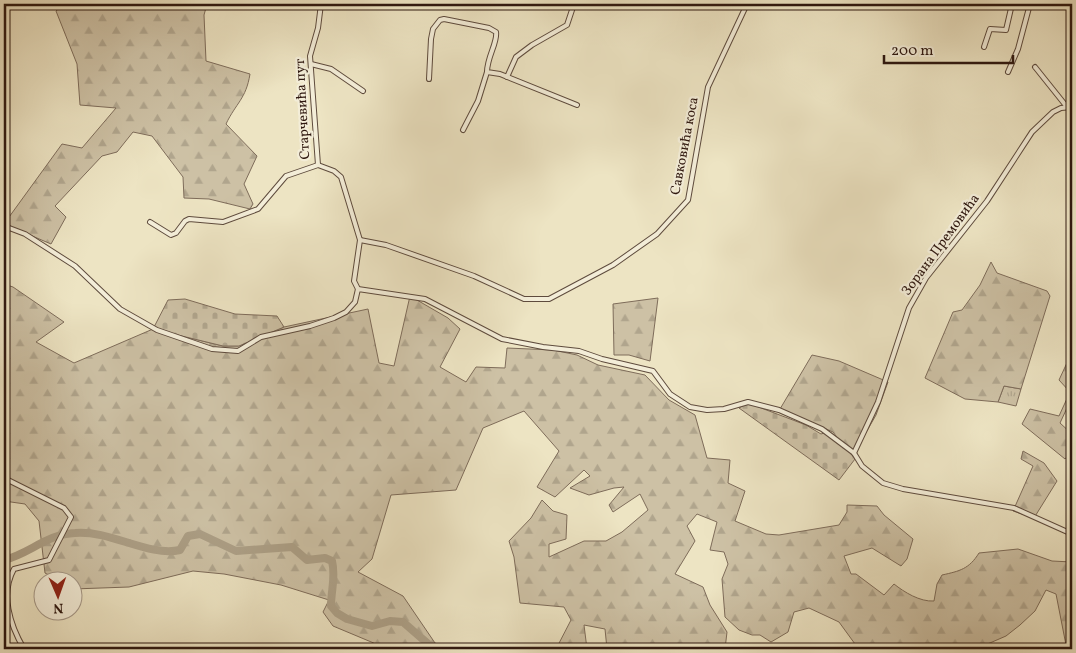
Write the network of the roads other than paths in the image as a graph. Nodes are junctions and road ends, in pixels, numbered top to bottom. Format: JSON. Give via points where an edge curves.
{"nodes":[{"id":1,"x":322,"y":4,"type":"edge"},
{"id":2,"x":574,"y":4,"type":"edge"},
{"id":3,"x":747,"y":4,"type":"edge"},
{"id":4,"x":1012,"y":4,"type":"edge"},
{"id":5,"x":1030,"y":4,"type":"edge"},
{"id":6,"x":984,"y":47,"type":"dead end"},
{"id":7,"x":311,"y":64,"type":"junction"},
{"id":8,"x":1035,"y":67,"type":"dead end"},
{"id":9,"x":487,"y":72,"type":"junction"},
{"id":10,"x":1008,"y":72,"type":"dead end"},
{"id":11,"x":507,"y":78,"type":"junction"},
{"id":12,"x":429,"y":79,"type":"dead end"},
{"id":13,"x":363,"y":91,"type":"dead end"},
{"id":14,"x":577,"y":105,"type":"dead end"},
{"id":15,"x":1070,"y":107,"type":"edge"},
{"id":16,"x":463,"y":130,"type":"dead end"},
{"id":17,"x":318,"y":165,"type":"junction"},
{"id":18,"x":150,"y":222,"type":"dead end"},
{"id":19,"x":4,"y":226,"type":"edge"},
{"id":20,"x":360,"y":240,"type":"junction"},
{"id":21,"x":358,"y":289,"type":"junction"},
{"id":22,"x":854,"y":453,"type":"junction"},
{"id":23,"x":4,"y":478,"type":"edge"},
{"id":24,"x":1072,"y":534,"type":"edge"},
{"id":25,"x":24,"y":649,"type":"edge"}],
"edges":[{"from":1,"to":7,"type":"street","name":"Старчевића пут"},
{"from":2,"to":11,"type":"street","via":[[567,26],[516,57]]},
{"from":3,"to":20,"type":"street","name":"Савковића коса","via":[[708,87],[688,200],[657,234],[613,265],[548,299],[524,299],[474,276],[386,245]]},
{"from":4,"to":6,"type":"street","via":[[1006,30],[990,29]]},
{"from":5,"to":10,"type":"street"},
{"from":7,"to":13,"type":"street","via":[[331,69]]},
{"from":7,"to":17,"type":"street","name":"Старчевића пут"},
{"from":8,"to":15,"type":"street"},
{"from":9,"to":11,"type":"street"},
{"from":9,"to":12,"type":"street","via":[[496,32],[444,19],[433,29]]},
{"from":9,"to":16,"type":"street","via":[[478,101]]},
{"from":11,"to":14,"type":"street"},
{"from":15,"to":22,"type":"street","name":"Зорана Премовића","via":[[1052,112],[1032,132],[986,201],[926,278],[909,308],[878,402]]},
{"from":17,"to":18,"type":"street","name":"Старчевића пут","via":[[286,176],[264,205],[244,215],[223,222],[185,221],[171,235]]},
{"from":17,"to":20,"type":"street","via":[[341,177]]},
{"from":19,"to":21,"type":"street","via":[[25,234],[76,266],[120,309],[157,330],[212,349],[242,350],[261,337],[334,318],[355,302]]},
{"from":20,"to":21,"type":"street","via":[[354,281]]},
{"from":21,"to":22,"type":"street","via":[[425,299],[502,339],[579,350],[653,371],[670,394],[690,407],[724,409],[748,402],[779,410],[822,429]]},
{"from":22,"to":24,"type":"street","via":[[862,466],[883,483],[1014,508]]},
{"from":23,"to":25,"type":"street","via":[[64,508],[71,517],[49,560],[14,569],[7,580],[6,618]]}]}
